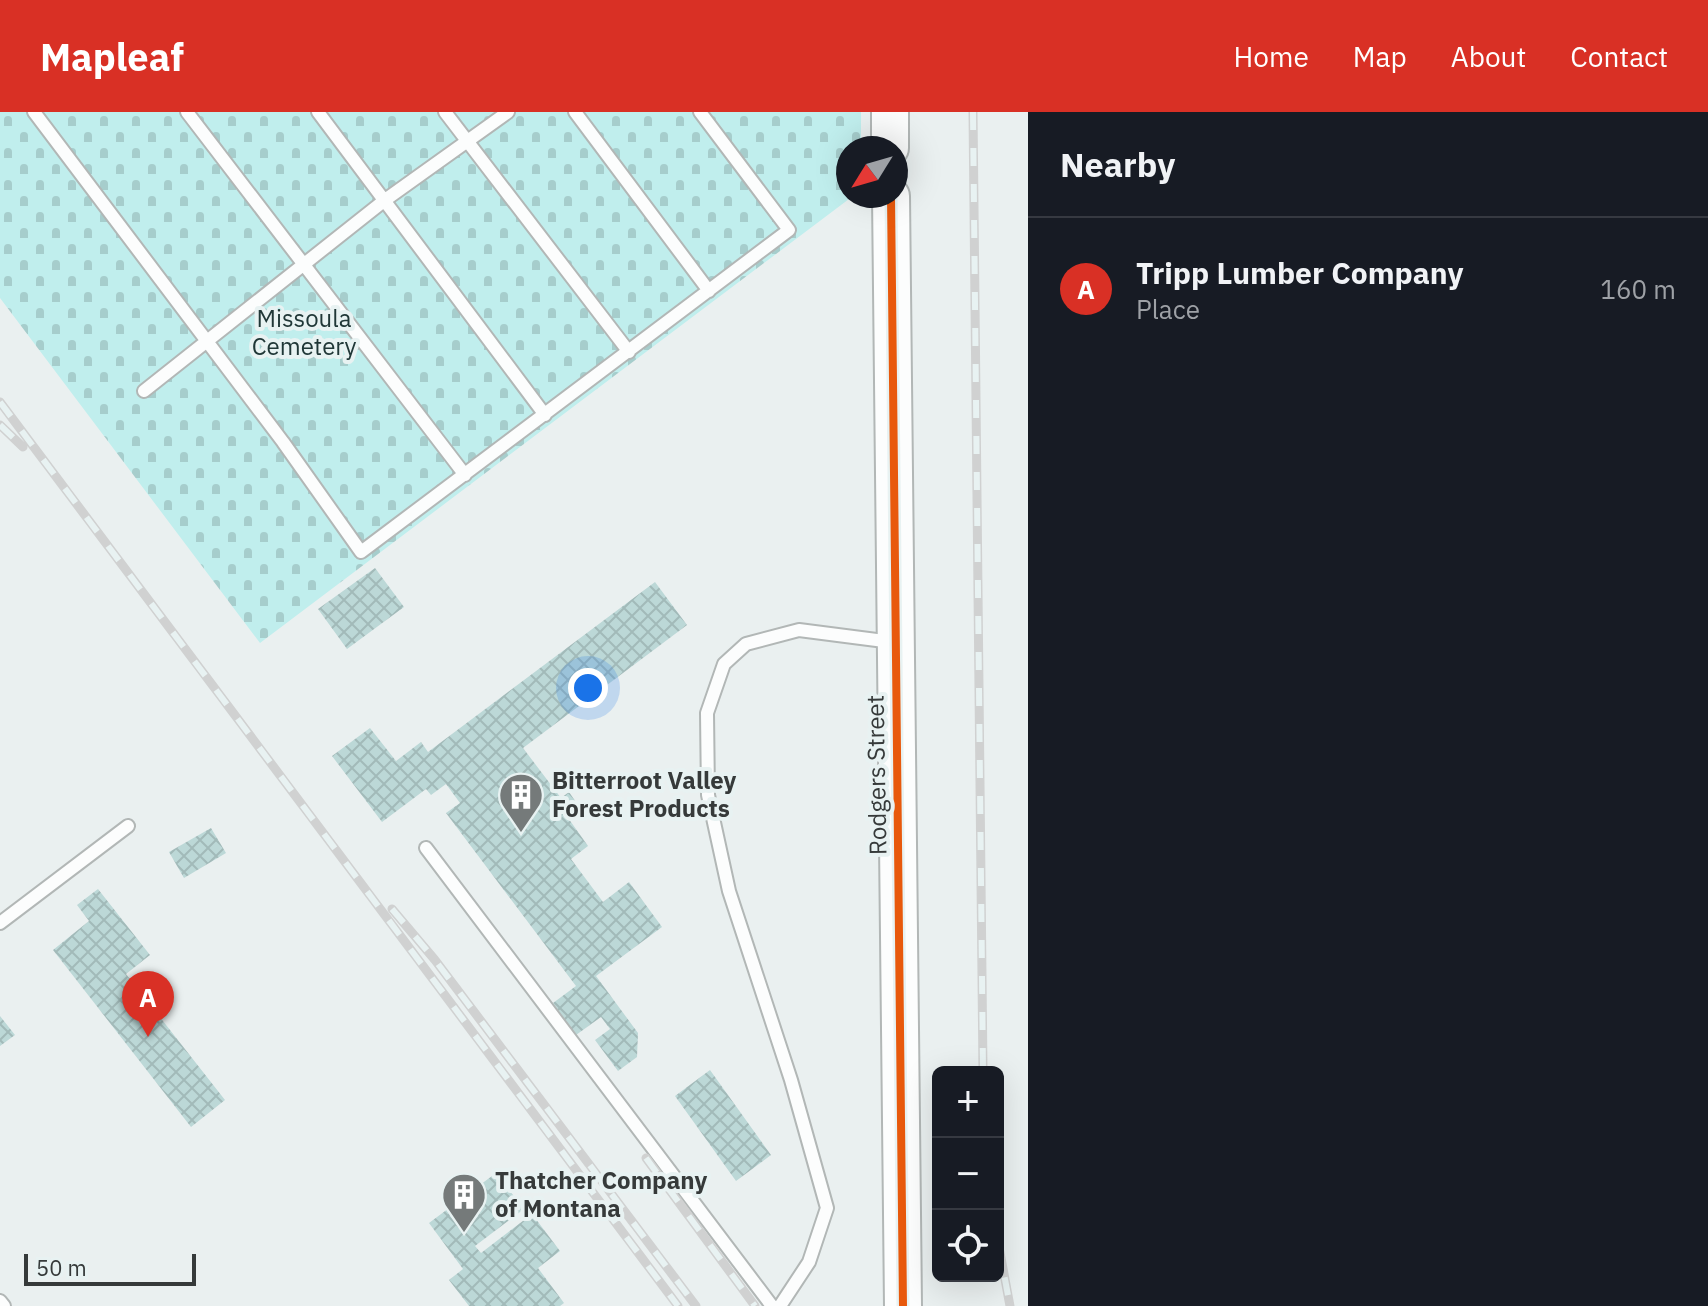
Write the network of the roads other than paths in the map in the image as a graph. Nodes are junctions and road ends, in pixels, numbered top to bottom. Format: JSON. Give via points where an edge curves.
{"nodes":[{"id":1,"x":34,"y":112,"type":"edge"},
{"id":2,"x":187,"y":112,"type":"edge"},
{"id":3,"x":318,"y":112,"type":"edge"},
{"id":4,"x":445,"y":112,"type":"edge"},
{"id":5,"x":508,"y":112,"type":"edge"},
{"id":6,"x":575,"y":112,"type":"edge"},
{"id":7,"x":700,"y":112,"type":"edge"},
{"id":8,"x":890,"y":112,"type":"edge"},
{"id":9,"x":890,"y":136,"type":"edge"},
{"id":10,"x":467,"y":141,"type":"junction"},
{"id":11,"x":385,"y":200,"type":"junction"},
{"id":12,"x":891,"y":208,"type":"edge"},
{"id":13,"x":305,"y":266,"type":"junction"},
{"id":14,"x":709,"y":291,"type":"junction"},
{"id":15,"x":207,"y":341,"type":"junction"},
{"id":16,"x":629,"y":352,"type":"junction"},
{"id":17,"x":144,"y":391,"type":"dead end"},
{"id":18,"x":545,"y":415,"type":"junction"},
{"id":19,"x":465,"y":475,"type":"junction"},
{"id":20,"x":896,"y":642,"type":"junction"},
{"id":21,"x":128,"y":826,"type":"dead end"},
{"id":22,"x":426,"y":848,"type":"dead end"},
{"id":23,"x":0,"y":923,"type":"edge"},
{"id":24,"x":0,"y":1301,"type":"edge"},
{"id":25,"x":4,"y":1306,"type":"edge"},
{"id":26,"x":772,"y":1306,"type":"edge"},
{"id":27,"x":780,"y":1306,"type":"edge"},
{"id":28,"x":903,"y":1306,"type":"edge"}],
"edges":[{"from":1,"to":15,"type":"lane"},
{"from":2,"to":13,"type":"lane"},
{"from":3,"to":11,"type":"lane"},
{"from":4,"to":10,"type":"lane"},
{"from":5,"to":10,"type":"lane"},
{"from":6,"to":14,"type":"lane"},
{"from":7,"to":14,"type":"lane","via":[[789,230]]},
{"from":8,"to":9,"type":"street"},
{"from":10,"to":11,"type":"lane"},
{"from":10,"to":16,"type":"lane"},
{"from":11,"to":13,"type":"lane"},
{"from":11,"to":18,"type":"lane"},
{"from":12,"to":20,"type":"street","name":"Rodgers Street"},
{"from":13,"to":15,"type":"lane"},
{"from":13,"to":19,"type":"lane"},
{"from":14,"to":16,"type":"lane"},
{"from":15,"to":17,"type":"lane"},
{"from":15,"to":19,"type":"lane","via":[[361,552]]},
{"from":16,"to":18,"type":"lane"},
{"from":18,"to":19,"type":"lane"},
{"from":20,"to":27,"type":"lane","via":[[799,630],[746,644],[724,664],[707,713],[708,795],[729,891],[827,1208],[809,1262]]},
{"from":20,"to":28,"type":"street","name":"Rodgers Street"},
{"from":21,"to":23,"type":"lane"},
{"from":22,"to":26,"type":"lane"},
{"from":24,"to":25,"type":"lane"}]}
